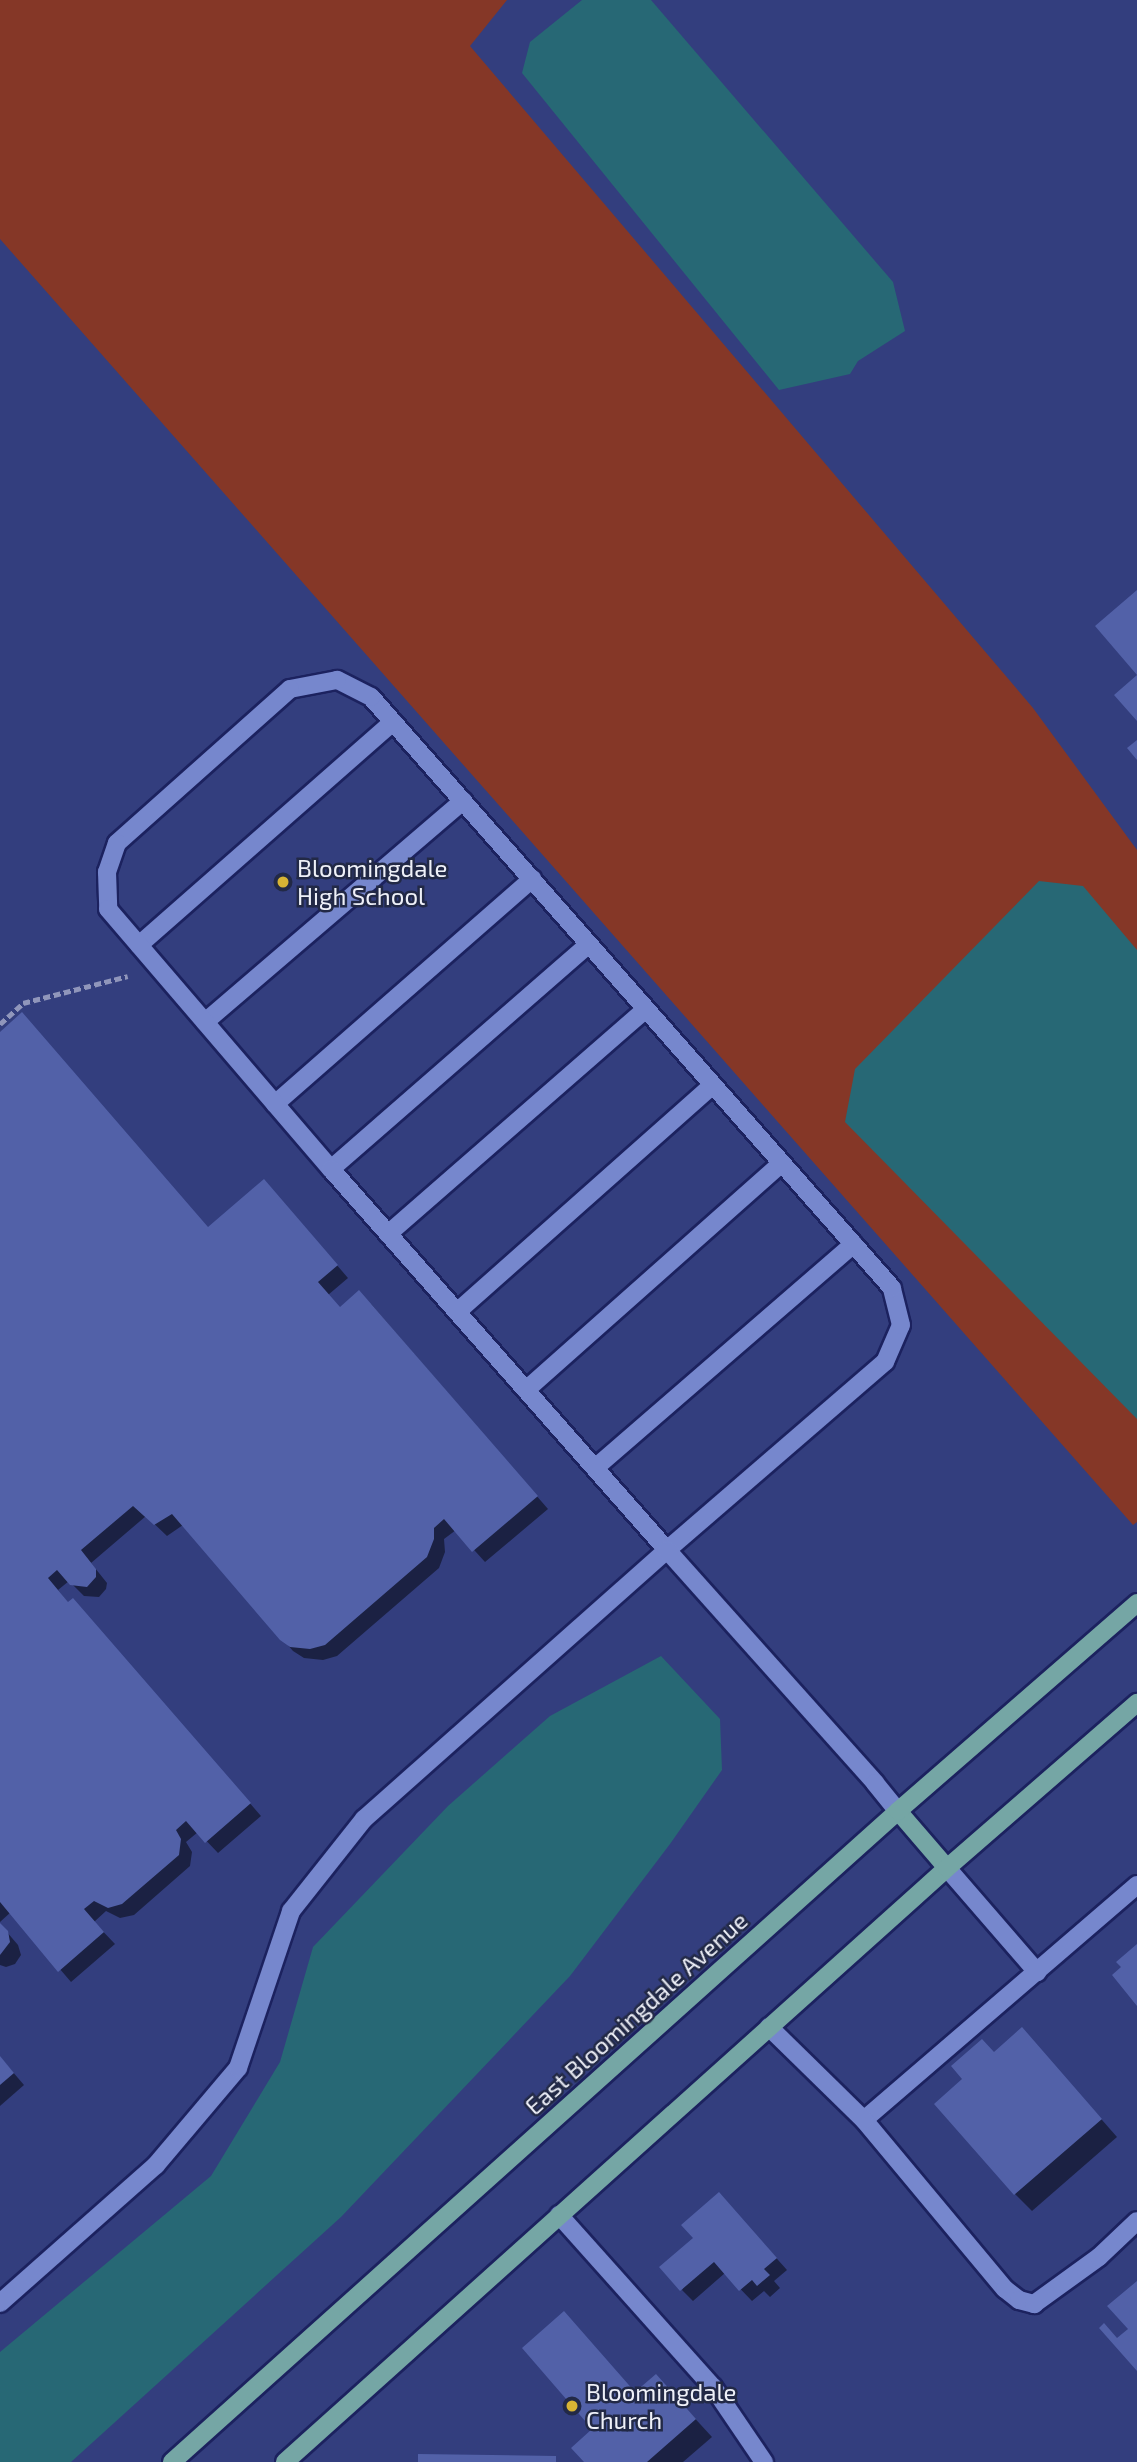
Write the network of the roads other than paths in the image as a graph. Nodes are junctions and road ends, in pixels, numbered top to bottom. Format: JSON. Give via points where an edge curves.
{"nodes":[{"id":1,"x":393,"y":722,"type":"junction"},
{"id":2,"x":463,"y":801,"type":"junction"},
{"id":3,"x":532,"y":879,"type":"junction"},
{"id":4,"x":589,"y":944,"type":"junction"},
{"id":5,"x":139,"y":945,"type":"junction"},
{"id":6,"x":646,"y":1009,"type":"junction"},
{"id":7,"x":205,"y":1022,"type":"junction"},
{"id":8,"x":713,"y":1085,"type":"junction"},
{"id":9,"x":275,"y":1104,"type":"junction"},
{"id":10,"x":782,"y":1163,"type":"junction"},
{"id":11,"x":331,"y":1169,"type":"junction"},
{"id":12,"x":388,"y":1234,"type":"junction"},
{"id":13,"x":854,"y":1244,"type":"junction"},
{"id":14,"x":457,"y":1312,"type":"junction"},
{"id":15,"x":526,"y":1390,"type":"junction"},
{"id":16,"x":595,"y":1468,"type":"junction"},
{"id":17,"x":667,"y":1550,"type":"junction"},
{"id":18,"x":1137,"y":1603,"type":"edge"},
{"id":19,"x":1137,"y":1703,"type":"edge"},
{"id":20,"x":898,"y":1811,"type":"junction"},
{"id":21,"x":947,"y":1868,"type":"junction"},
{"id":22,"x":1137,"y":1885,"type":"edge"},
{"id":23,"x":1037,"y":1972,"type":"junction"},
{"id":24,"x":769,"y":2027,"type":"junction"},
{"id":25,"x":864,"y":2120,"type":"junction"},
{"id":26,"x":559,"y":2215,"type":"junction"},
{"id":27,"x":1137,"y":2221,"type":"edge"},
{"id":28,"x":0,"y":2303,"type":"edge"},
{"id":29,"x":172,"y":2462,"type":"edge"},
{"id":30,"x":285,"y":2462,"type":"edge"},
{"id":31,"x":764,"y":2462,"type":"edge"}],
"edges":[{"from":1,"to":2,"type":"lane"},
{"from":1,"to":5,"type":"lane"},
{"from":1,"to":5,"type":"lane","via":[[371,697],[337,680],[290,689],[117,844],[107,872],[108,909]]},
{"from":2,"to":3,"type":"lane"},
{"from":2,"to":7,"type":"lane"},
{"from":3,"to":4,"type":"lane"},
{"from":3,"to":9,"type":"lane"},
{"from":4,"to":6,"type":"lane"},
{"from":4,"to":11,"type":"lane"},
{"from":5,"to":7,"type":"lane"},
{"from":6,"to":8,"type":"lane"},
{"from":6,"to":12,"type":"lane"},
{"from":7,"to":9,"type":"lane"},
{"from":8,"to":10,"type":"lane"},
{"from":8,"to":14,"type":"lane"},
{"from":9,"to":11,"type":"lane"},
{"from":10,"to":13,"type":"lane"},
{"from":10,"to":15,"type":"lane"},
{"from":11,"to":12,"type":"lane"},
{"from":12,"to":14,"type":"lane"},
{"from":13,"to":16,"type":"lane"},
{"from":13,"to":17,"type":"lane","via":[[892,1288],[901,1325],[886,1362]]},
{"from":14,"to":15,"type":"lane"},
{"from":15,"to":16,"type":"lane"},
{"from":16,"to":17,"type":"lane"},
{"from":17,"to":20,"type":"lane"},
{"from":17,"to":28,"type":"lane","via":[[364,1819],[291,1911],[238,2068],[156,2165]]},
{"from":18,"to":20,"type":"main road","name":"East Bloomingdale Avenue"},
{"from":19,"to":21,"type":"main road"},
{"from":20,"to":21,"type":"main road"},
{"from":20,"to":29,"type":"main road","name":"East Bloomingdale Avenue"},
{"from":21,"to":23,"type":"lane"},
{"from":21,"to":24,"type":"main road"},
{"from":22,"to":23,"type":"lane"},
{"from":23,"to":25,"type":"lane"},
{"from":24,"to":25,"type":"lane"},
{"from":24,"to":26,"type":"main road"},
{"from":25,"to":27,"type":"lane","via":[[1004,2289],[1019,2300],[1034,2304],[1099,2257]]},
{"from":26,"to":30,"type":"main road"},
{"from":26,"to":31,"type":"lane","via":[[713,2387]]}]}
